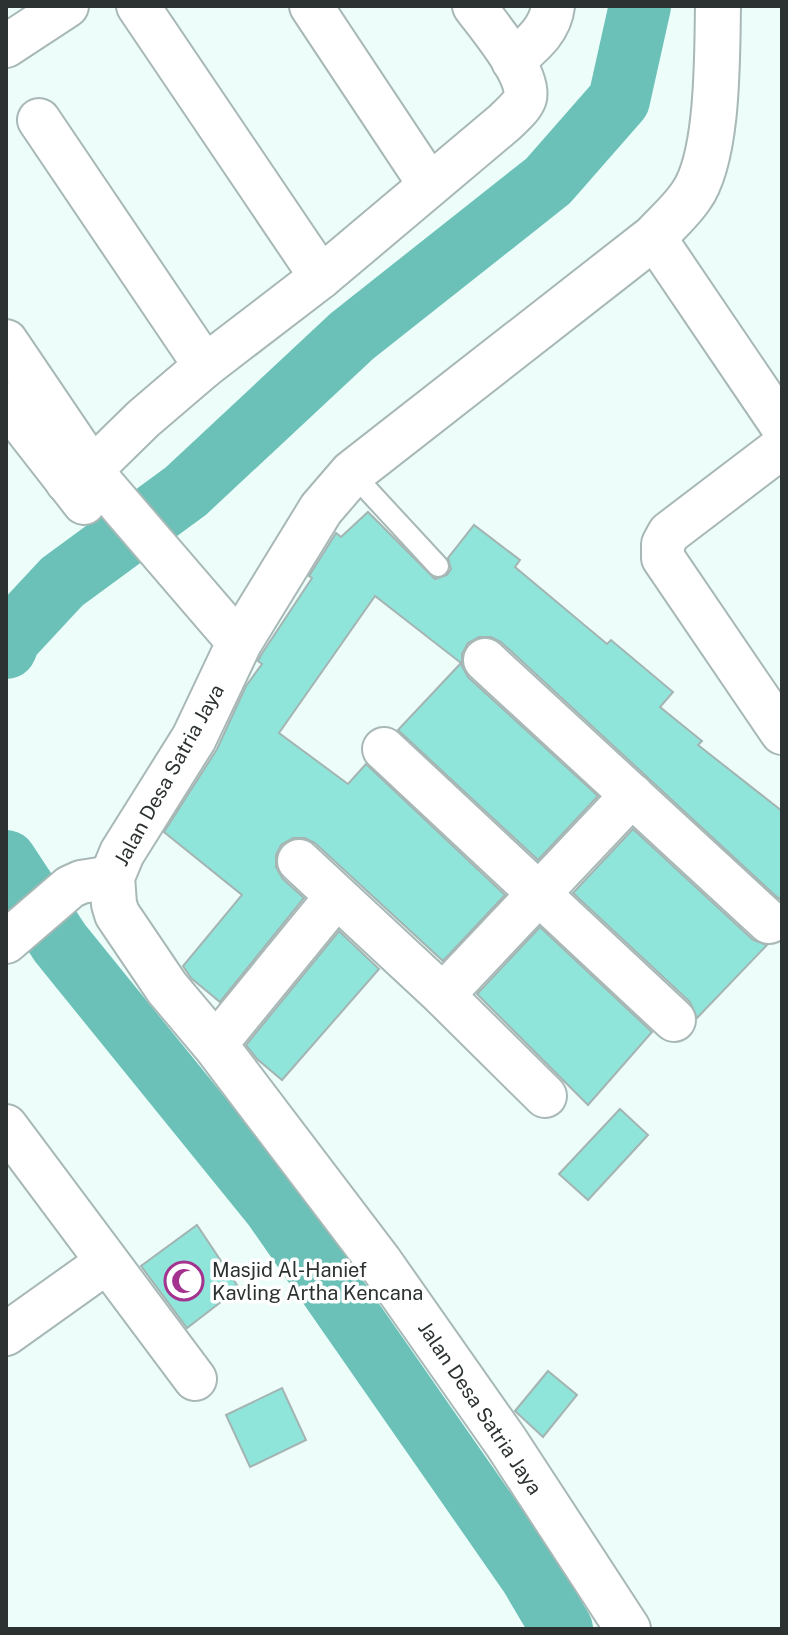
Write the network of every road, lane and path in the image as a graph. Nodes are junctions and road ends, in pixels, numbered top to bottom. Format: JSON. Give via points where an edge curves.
{"nodes":[{"id":1,"x":67,"y":6,"type":"edge"},
{"id":2,"x":138,"y":6,"type":"edge"},
{"id":3,"x":311,"y":6,"type":"edge"},
{"id":4,"x":474,"y":6,"type":"edge"},
{"id":5,"x":553,"y":6,"type":"edge"},
{"id":6,"x":718,"y":6,"type":"edge"},
{"id":7,"x":6,"y":46,"type":"edge"},
{"id":8,"x":513,"y":61,"type":"junction"},
{"id":9,"x":39,"y":120,"type":"dead end"},
{"id":10,"x":429,"y":184,"type":"junction"},
{"id":11,"x":654,"y":237,"type":"junction"},
{"id":12,"x":321,"y":277,"type":"junction"},
{"id":13,"x":6,"y":341,"type":"edge"},
{"id":14,"x":205,"y":366,"type":"junction"},
{"id":15,"x":6,"y":403,"type":"edge"},
{"id":16,"x":782,"y":426,"type":"edge"},
{"id":17,"x":782,"y":447,"type":"edge"},
{"id":18,"x":352,"y":473,"type":"junction"},
{"id":19,"x":88,"y":486,"type":"junction"},
{"id":20,"x":438,"y":566,"type":"dead end"},
{"id":21,"x":232,"y":659,"type":"junction"},
{"id":22,"x":485,"y":660,"type":"dead end"},
{"id":23,"x":782,"y":733,"type":"edge"},
{"id":24,"x":384,"y":749,"type":"dead end"},
{"id":25,"x":632,"y":795,"type":"junction"},
{"id":26,"x":299,"y":861,"type":"dead end"},
{"id":27,"x":112,"y":877,"type":"junction"},
{"id":28,"x":539,"y":895,"type":"junction"},
{"id":29,"x":336,"y":897,"type":"junction"},
{"id":30,"x":769,"y":922,"type":"dead end"},
{"id":31,"x":13,"y":935,"type":"edge"},
{"id":32,"x":443,"y":995,"type":"junction"},
{"id":33,"x":674,"y":1020,"type":"dead end"},
{"id":34,"x":215,"y":1045,"type":"junction"},
{"id":35,"x":545,"y":1096,"type":"dead end"},
{"id":36,"x":6,"y":1126,"type":"edge"},
{"id":37,"x":107,"y":1262,"type":"junction"},
{"id":38,"x":6,"y":1334,"type":"edge"},
{"id":39,"x":195,"y":1379,"type":"dead end"},
{"id":40,"x":628,"y":1629,"type":"edge"}],
"edges":[{"from":1,"to":7,"type":"street"},
{"from":2,"to":12,"type":"street"},
{"from":3,"to":10,"type":"street"},
{"from":4,"to":8,"type":"street"},
{"from":5,"to":8,"type":"street","via":[[544,31]]},
{"from":6,"to":11,"type":"street","name":"Jalan Desa Satria Jaya","via":[[711,132],[700,180]]},
{"from":8,"to":10,"type":"street","via":[[526,86],[522,104]]},
{"from":9,"to":14,"type":"street"},
{"from":10,"to":12,"type":"street"},
{"from":11,"to":16,"type":"street"},
{"from":11,"to":18,"type":"street","name":"Jalan Desa Satria Jaya"},
{"from":12,"to":14,"type":"street"},
{"from":13,"to":19,"type":"street"},
{"from":14,"to":19,"type":"street","via":[[143,419]]},
{"from":15,"to":19,"type":"street"},
{"from":17,"to":23,"type":"street","via":[[669,533],[662,551]]},
{"from":18,"to":20,"type":"lane"},
{"from":18,"to":21,"type":"street","name":"Jalan Desa Satria Jaya","via":[[321,509]]},
{"from":19,"to":21,"type":"street"},
{"from":21,"to":27,"type":"street","name":"Jalan Desa Satria Jaya","via":[[194,738]]},
{"from":22,"to":25,"type":"street"},
{"from":24,"to":28,"type":"street"},
{"from":25,"to":28,"type":"street"},
{"from":25,"to":30,"type":"street"},
{"from":26,"to":29,"type":"street"},
{"from":27,"to":31,"type":"street","via":[[70,887]]},
{"from":27,"to":34,"type":"street","name":"Jalan Desa Satria Jaya","via":[[117,914],[167,988]]},
{"from":28,"to":32,"type":"street"},
{"from":28,"to":33,"type":"street"},
{"from":29,"to":32,"type":"street"},
{"from":29,"to":34,"type":"street"},
{"from":32,"to":35,"type":"street"},
{"from":34,"to":40,"type":"street","name":"Jalan Desa Satria Jaya","via":[[379,1261]]},
{"from":36,"to":37,"type":"street"},
{"from":37,"to":38,"type":"street"},
{"from":37,"to":39,"type":"street"}]}
